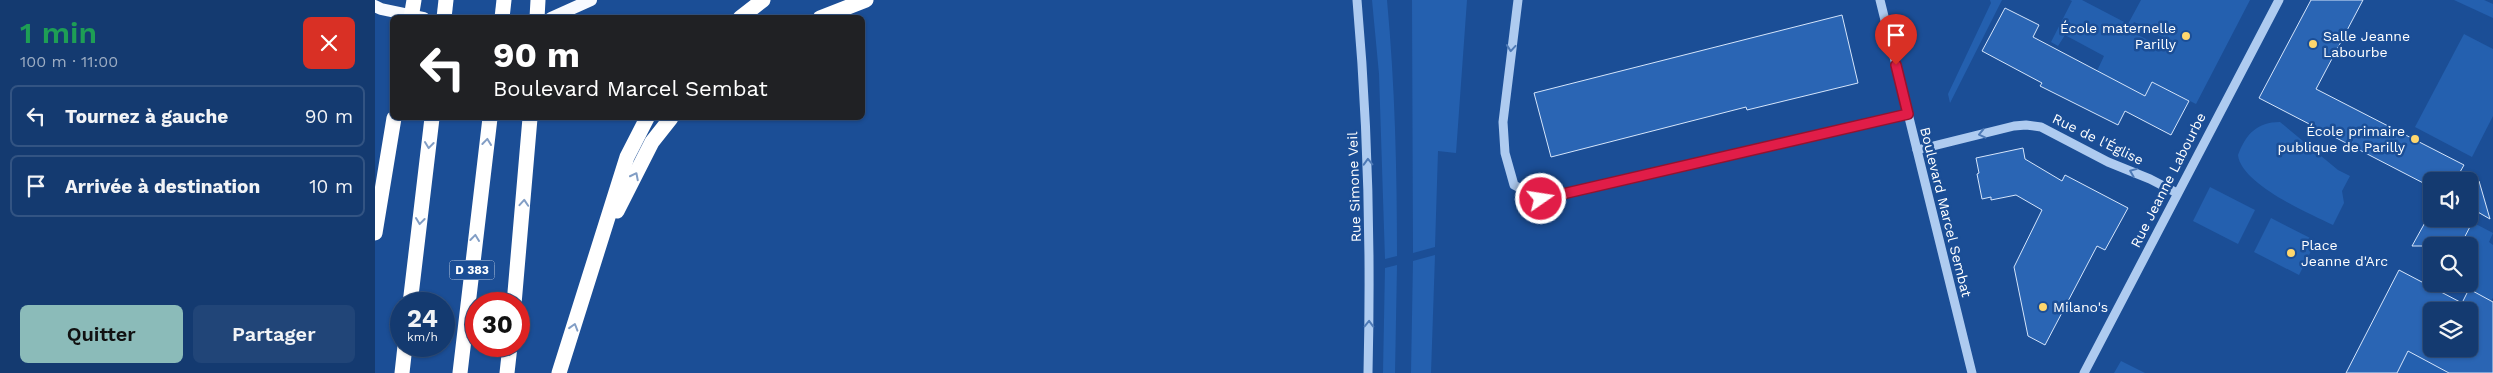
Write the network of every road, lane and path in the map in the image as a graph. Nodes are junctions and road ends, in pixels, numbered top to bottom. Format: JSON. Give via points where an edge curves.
{"nodes":[{"id":1,"x":414,"y":0,"type":"edge"},
{"id":2,"x":446,"y":0,"type":"edge"},
{"id":3,"x":504,"y":0,"type":"edge"},
{"id":4,"x":538,"y":0,"type":"edge"},
{"id":5,"x":591,"y":0,"type":"edge"},
{"id":6,"x":763,"y":0,"type":"edge"},
{"id":7,"x":866,"y":0,"type":"edge"},
{"id":8,"x":1357,"y":0,"type":"edge"},
{"id":9,"x":1518,"y":0,"type":"edge"},
{"id":10,"x":1880,"y":0,"type":"edge"},
{"id":11,"x":2279,"y":0,"type":"edge"},
{"id":12,"x":377,"y":8,"type":"edge"},
{"id":13,"x":410,"y":15,"type":"edge"},
{"id":14,"x":412,"y":15,"type":"edge"},
{"id":15,"x":444,"y":15,"type":"edge"},
{"id":16,"x":502,"y":15,"type":"edge"},
{"id":17,"x":537,"y":15,"type":"edge"},
{"id":18,"x":558,"y":15,"type":"edge"},
{"id":19,"x":744,"y":15,"type":"edge"},
{"id":20,"x":828,"y":15,"type":"edge"},
{"id":21,"x":1908,"y":114,"type":"junction"},
{"id":22,"x":394,"y":120,"type":"edge"},
{"id":23,"x":432,"y":120,"type":"edge"},
{"id":24,"x":490,"y":120,"type":"edge"},
{"id":25,"x":530,"y":120,"type":"edge"},
{"id":26,"x":646,"y":120,"type":"edge"},
{"id":27,"x":669,"y":120,"type":"edge"},
{"id":28,"x":1917,"y":150,"type":"junction"},
{"id":29,"x":2177,"y":193,"type":"junction"},
{"id":30,"x":375,"y":233,"type":"edge"},
{"id":31,"x":598,"y":251,"type":"junction"},
{"id":32,"x":411,"y":292,"type":"edge"},
{"id":33,"x":515,"y":292,"type":"edge"},
{"id":34,"x":404,"y":357,"type":"edge"},
{"id":35,"x":509,"y":357,"type":"edge"},
{"id":36,"x":402,"y":373,"type":"edge"},
{"id":37,"x":460,"y":373,"type":"edge"},
{"id":38,"x":507,"y":373,"type":"edge"},
{"id":39,"x":559,"y":373,"type":"edge"},
{"id":40,"x":1368,"y":373,"type":"edge"},
{"id":41,"x":1972,"y":373,"type":"edge"},
{"id":42,"x":2084,"y":373,"type":"edge"}],
"edges":[{"from":1,"to":14,"type":"highway","bridge":true},
{"from":2,"to":15,"type":"highway"},
{"from":3,"to":16,"type":"highway"},
{"from":4,"to":17,"type":"highway"},
{"from":5,"to":18,"type":"main road"},
{"from":6,"to":19,"type":"highway"},
{"from":7,"to":20,"type":"highway"},
{"from":40,"to":8,"type":"street","name":"Rue Simone Veil","one_way":true,"via":[[1369,180]]},
{"from":9,"to":21,"type":"street","one_way":true,"via":[[1503,122],[1505,153],[1515,185],[1541,199]]},
{"from":10,"to":21,"type":"street","name":"Boulevard Marcel Sembat"},
{"from":11,"to":29,"type":"street","name":"Rue Jeanne Labourbe"},
{"from":12,"to":13,"type":"main road"},
{"from":21,"to":28,"type":"street","name":"Boulevard Marcel Sembat"},
{"from":22,"to":30,"type":"highway"},
{"from":23,"to":32,"type":"highway","one_way":true},
{"from":37,"to":24,"type":"highway","number":"D 383","one_way":true},
{"from":33,"to":25,"type":"highway","one_way":true},
{"from":26,"to":31,"type":"highway","via":[[627,157]]},
{"from":31,"to":27,"type":"highway","one_way":true,"via":[[652,142]]},
{"from":29,"to":28,"type":"street","name":"Rue de l'Église","one_way":true,"via":[[2041,127],[2014,126]]},
{"from":28,"to":41,"type":"street","name":"Boulevard Marcel Sembat"},
{"from":29,"to":42,"type":"street","name":"Rue Jeanne Labourbe"},
{"from":39,"to":31,"type":"highway","one_way":true},
{"from":34,"to":36,"type":"highway"},
{"from":35,"to":38,"type":"highway"}]}
